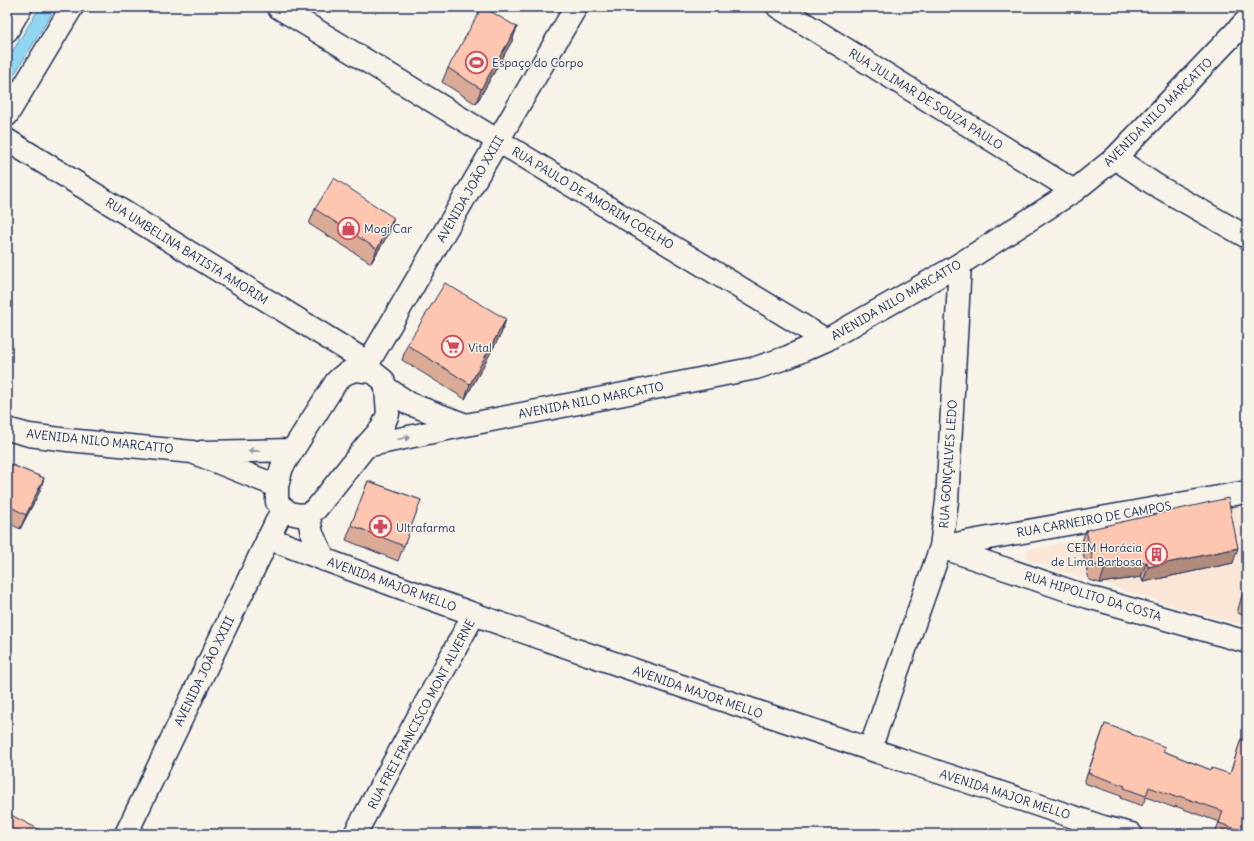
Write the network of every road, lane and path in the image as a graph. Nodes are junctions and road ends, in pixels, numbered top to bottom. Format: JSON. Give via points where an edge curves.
{"nodes":[{"id":1,"x":21,"y":7,"type":"edge"},
{"id":2,"x":72,"y":7,"type":"edge"},
{"id":3,"x":278,"y":7,"type":"edge"},
{"id":4,"x":576,"y":7,"type":"edge"},
{"id":5,"x":778,"y":7,"type":"edge"},
{"id":6,"x":1247,"y":20,"type":"edge"},
{"id":7,"x":7,"y":31,"type":"edge"},
{"id":8,"x":7,"y":115,"type":"edge"},
{"id":9,"x":7,"y":140,"type":"edge"},
{"id":10,"x":498,"y":140,"type":"junction"},
{"id":11,"x":1115,"y":158,"type":"junction"},
{"id":12,"x":1074,"y":191,"type":"junction"},
{"id":13,"x":1247,"y":237,"type":"edge"},
{"id":14,"x":960,"y":264,"type":"junction"},
{"id":15,"x":826,"y":340,"type":"junction"},
{"id":16,"x":366,"y":366,"type":"junction"},
{"id":17,"x":386,"y":388,"type":"junction"},
{"id":18,"x":466,"y":425,"type":"junction"},
{"id":19,"x":7,"y":429,"type":"edge"},
{"id":20,"x":366,"y":446,"type":"junction"},
{"id":21,"x":293,"y":450,"type":"junction"},
{"id":22,"x":192,"y":452,"type":"junction"},
{"id":23,"x":276,"y":486,"type":"junction"},
{"id":24,"x":1247,"y":492,"type":"edge"},
{"id":25,"x":282,"y":508,"type":"junction"},
{"id":26,"x":308,"y":514,"type":"junction"},
{"id":27,"x":268,"y":538,"type":"junction"},
{"id":28,"x":941,"y":546,"type":"junction"},
{"id":29,"x":325,"y":560,"type":"junction"},
{"id":30,"x":474,"y":614,"type":"junction"},
{"id":31,"x":1247,"y":642,"type":"edge"},
{"id":32,"x":870,"y":749,"type":"junction"},
{"id":33,"x":1102,"y":830,"type":"edge"},
{"id":34,"x":126,"y":834,"type":"edge"},
{"id":35,"x":356,"y":834,"type":"edge"},
{"id":36,"x":1131,"y":834,"type":"edge"}],
"edges":[{"from":1,"to":7,"type":"street"},
{"from":2,"to":8,"type":"street"},
{"from":3,"to":10,"type":"street","name":"RUA PAULO DE AMORIM COELHO"},
{"from":4,"to":10,"type":"street","name":"AVENIDA JOÃO XXIII"},
{"from":5,"to":12,"type":"street","name":"RUA JULIMAR DE SOUZA PAULO"},
{"from":6,"to":11,"type":"street","name":"AVENIDA NILO MARCATTO"},
{"from":9,"to":16,"type":"street","name":"RUA UMBELINA BATISTA AMORIM"},
{"from":10,"to":15,"type":"street","name":"RUA PAULO DE AMORIM COELHO"},
{"from":10,"to":16,"type":"street","name":"AVENIDA JOÃO XXIII"},
{"from":11,"to":12,"type":"street","name":"AVENIDA NILO MARCATTO"},
{"from":11,"to":13,"type":"street","via":[[1154,184]]},
{"from":12,"to":14,"type":"street","name":"AVENIDA NILO MARCATTO"},
{"from":14,"to":15,"type":"street","name":"AVENIDA NILO MARCATTO"},
{"from":14,"to":28,"type":"street","name":"RUA GONÇALVES LEDO","via":[[947,501]]},
{"from":15,"to":18,"type":"street","name":"AVENIDA NILO MARCATTO","via":[[756,368]]},
{"from":16,"to":17,"type":"street","via":[[379,376]]},
{"from":16,"to":21,"type":"street","via":[[347,372],[339,378]]},
{"from":17,"to":18,"type":"street","via":[[410,404]]},
{"from":17,"to":20,"type":"street","via":[[388,414],[382,428]]},
{"from":20,"to":18,"type":"street","name":"AVENIDA NILO MARCATTO","one_way":true},
{"from":19,"to":22,"type":"street","name":"AVENIDA NILO MARCATTO","via":[[29,435],[68,440]]},
{"from":20,"to":26,"type":"street","via":[[324,501]]},
{"from":21,"to":22,"type":"street","name":"AVENIDA NILO MARCATTO","one_way":true},
{"from":21,"to":23,"type":"street","via":[[282,468]]},
{"from":22,"to":23,"type":"street","name":"AVENIDA NILO MARCATTO"},
{"from":23,"to":25,"type":"street","via":[[277,502]]},
{"from":24,"to":28,"type":"street","name":"RUA CARNEIRO DE CAMPOS"},
{"from":25,"to":26,"type":"street","via":[[294,514]]},
{"from":25,"to":27,"type":"street","name":"AVENIDA JOÃO XXIII"},
{"from":26,"to":29,"type":"street","via":[[312,534]]},
{"from":27,"to":29,"type":"street","name":"AVENIDA MAJOR MELLO"},
{"from":27,"to":34,"type":"street","name":"AVENIDA JOÃO XXIII"},
{"from":28,"to":31,"type":"street","name":"RUA HIPOLITO DA COSTA","via":[[1088,598]]},
{"from":28,"to":32,"type":"street","name":"RUA GONÇALVES LEDO"},
{"from":29,"to":30,"type":"street","name":"AVENIDA MAJOR MELLO"},
{"from":30,"to":32,"type":"street","name":"AVENIDA MAJOR MELLO","via":[[731,704]]},
{"from":30,"to":35,"type":"street","name":"RUA FREI FRANCISCO MONT ALVERNE"},
{"from":32,"to":33,"type":"street","name":"AVENIDA MAJOR MELLO"},
{"from":33,"to":36,"type":"street","name":"AVENIDA MAJOR MELLO"}]}
